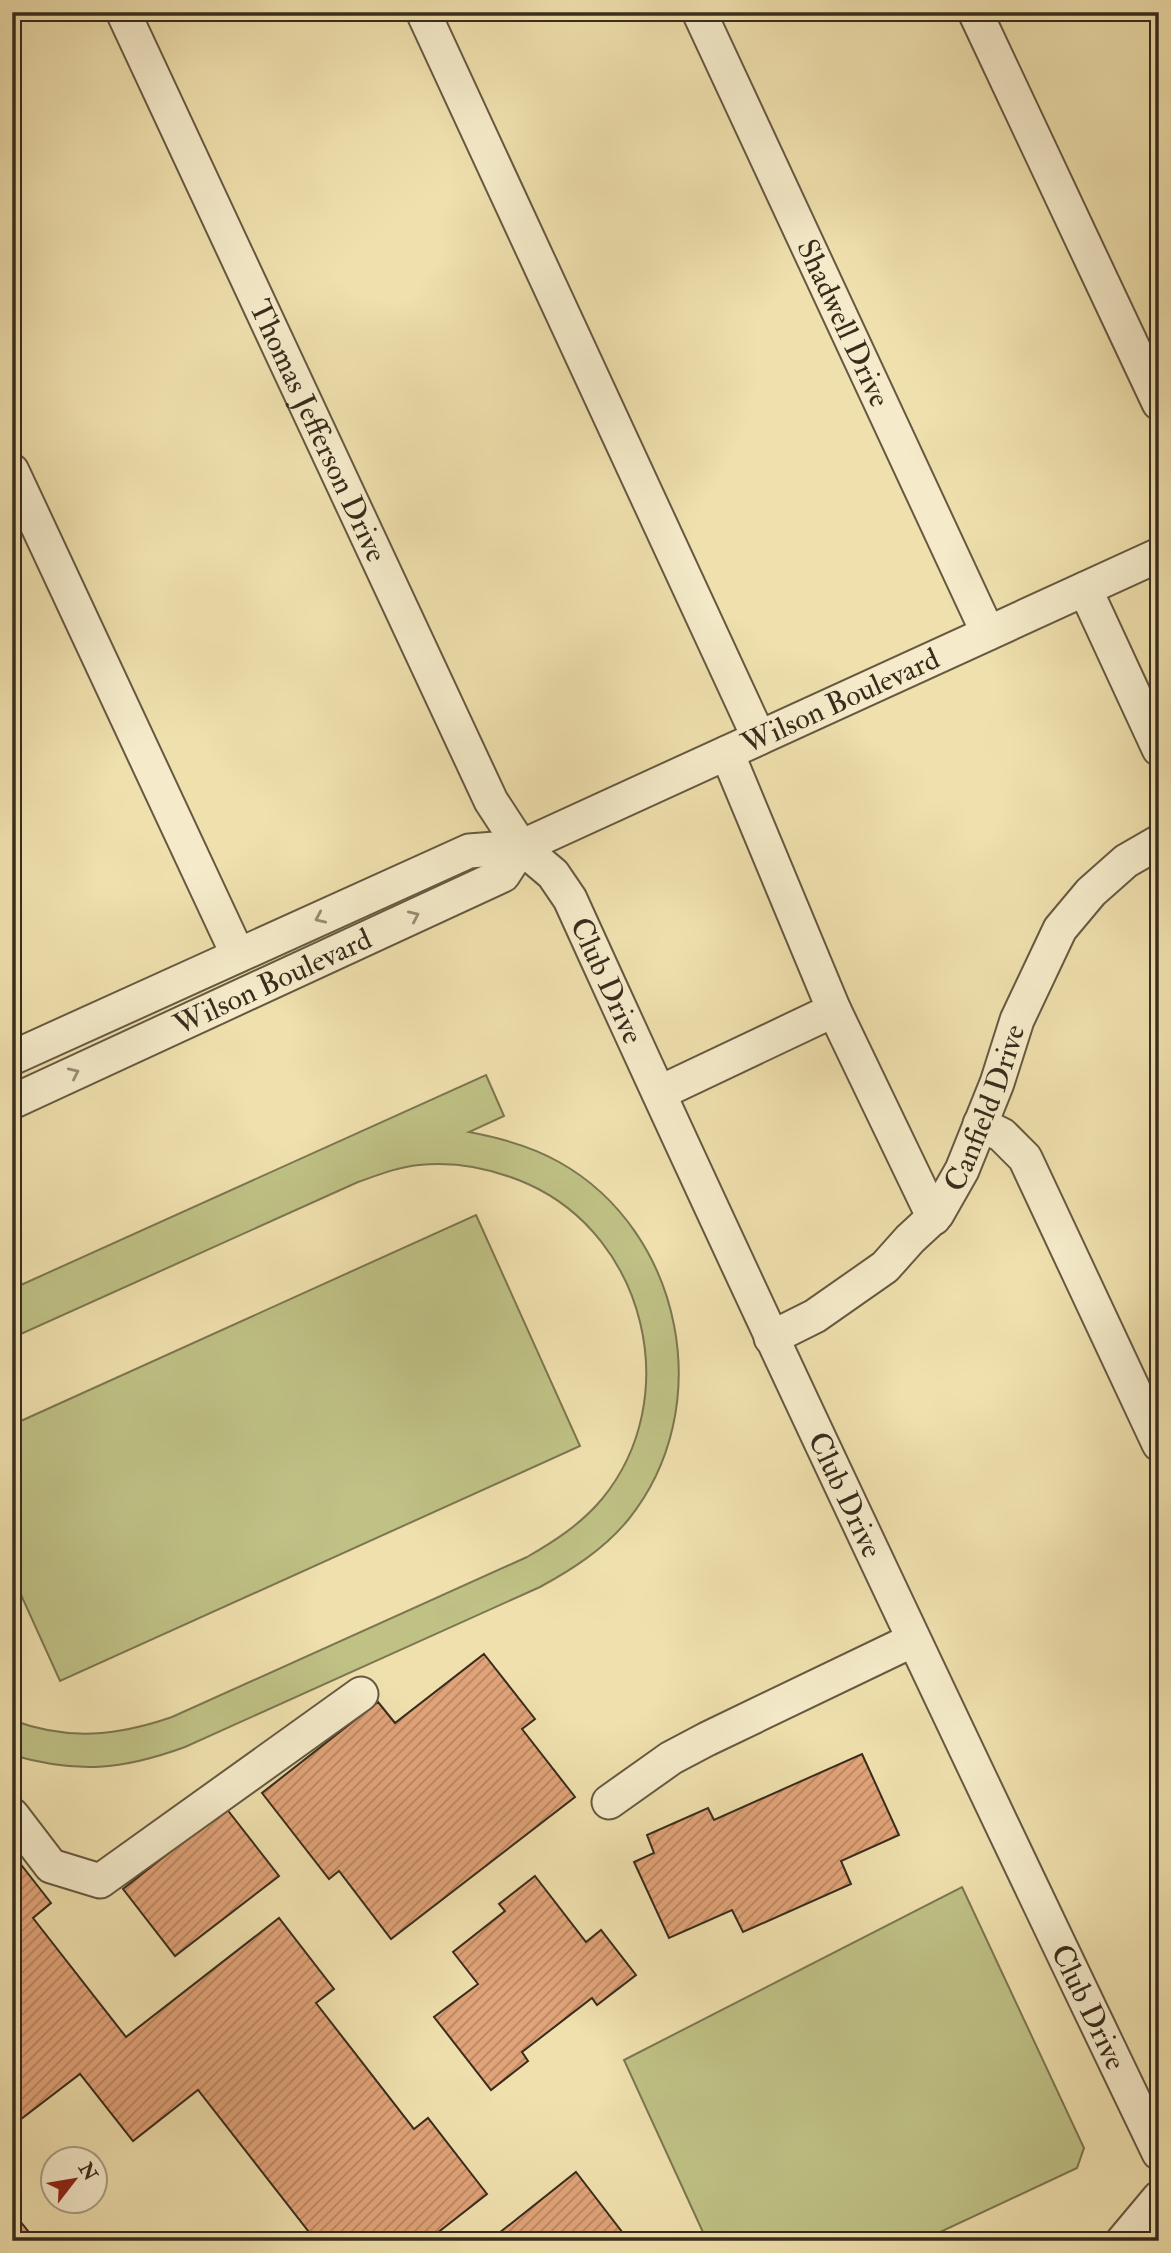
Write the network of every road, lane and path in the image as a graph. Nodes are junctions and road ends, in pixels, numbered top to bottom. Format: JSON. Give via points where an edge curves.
{"nodes":[{"id":1,"x":122,"y":12,"type":"edge"},
{"id":2,"x":424,"y":12,"type":"edge"},
{"id":3,"x":699,"y":12,"type":"edge"},
{"id":4,"x":975,"y":12,"type":"edge"},
{"id":5,"x":1159,"y":403,"type":"edge"},
{"id":6,"x":12,"y":471,"type":"edge"},
{"id":7,"x":1159,"y":555,"type":"edge"},
{"id":8,"x":1085,"y":589,"type":"junction"},
{"id":9,"x":988,"y":633,"type":"junction"},
{"id":10,"x":759,"y":738,"type":"junction"},
{"id":11,"x":1159,"y":749,"type":"edge"},
{"id":12,"x":727,"y":753,"type":"junction"},
{"id":13,"x":1159,"y":842,"type":"edge"},
{"id":14,"x":521,"y":847,"type":"junction"},
{"id":15,"x":238,"y":956,"type":"junction"},
{"id":16,"x":834,"y":1010,"type":"junction"},
{"id":17,"x":12,"y":1058,"type":"edge"},
{"id":18,"x":659,"y":1093,"type":"junction"},
{"id":19,"x":12,"y":1102,"type":"edge"},
{"id":20,"x":980,"y":1124,"type":"junction"},
{"id":21,"x":934,"y":1218,"type":"junction"},
{"id":22,"x":771,"y":1338,"type":"junction"},
{"id":23,"x":1159,"y":1444,"type":"edge"},
{"id":24,"x":913,"y":1640,"type":"junction"},
{"id":25,"x":361,"y":1694,"type":"dead end"},
{"id":26,"x":610,"y":1802,"type":"dead end"},
{"id":27,"x":12,"y":1815,"type":"edge"},
{"id":28,"x":1159,"y":2153,"type":"edge"},
{"id":29,"x":1159,"y":2198,"type":"edge"},
{"id":30,"x":1124,"y":2241,"type":"edge"}],
"edges":[{"from":1,"to":14,"type":"street","name":"Thomas Jefferson Drive","via":[[491,801]]},
{"from":2,"to":10,"type":"street"},
{"from":3,"to":9,"type":"street","name":"Shadwell Drive"},
{"from":4,"to":5,"type":"street"},
{"from":6,"to":15,"type":"street"},
{"from":7,"to":8,"type":"street","name":"Wilson Boulevard"},
{"from":8,"to":9,"type":"street","name":"Wilson Boulevard"},
{"from":8,"to":11,"type":"street"},
{"from":9,"to":10,"type":"street","name":"Wilson Boulevard"},
{"from":10,"to":12,"type":"street","name":"Wilson Boulevard"},
{"from":12,"to":14,"type":"street","name":"Wilson Boulevard"},
{"from":12,"to":16,"type":"street"},
{"from":13,"to":20,"type":"street","name":"Canfield Drive","via":[[1126,861],[1091,892],[1060,929],[1017,1020]]},
{"from":14,"to":15,"type":"street","name":"Wilson Boulevard","one_way":true,"via":[[469,851]]},
{"from":14,"to":18,"type":"street","name":"Club Drive","via":[[553,874],[570,899]]},
{"from":19,"to":14,"type":"street","name":"Wilson Boulevard","one_way":true,"via":[[503,876]]},
{"from":15,"to":17,"type":"street","name":"Wilson Boulevard"},
{"from":16,"to":18,"type":"street"},
{"from":16,"to":21,"type":"street"},
{"from":18,"to":22,"type":"street","name":"Club Drive"},
{"from":20,"to":21,"type":"street","name":"Canfield Drive","via":[[962,1170]]},
{"from":20,"to":23,"type":"street","via":[[1002,1135],[1025,1158]]},
{"from":21,"to":22,"type":"street","name":"Canfield Drive","via":[[884,1266],[815,1316]]},
{"from":22,"to":24,"type":"street","name":"Club Drive"},
{"from":24,"to":26,"type":"street","via":[[683,1752]]},
{"from":24,"to":28,"type":"street","name":"Club Drive"},
{"from":25,"to":27,"type":"street","via":[[100,1881],[51,1866]]},
{"from":29,"to":30,"type":"street"}]}
